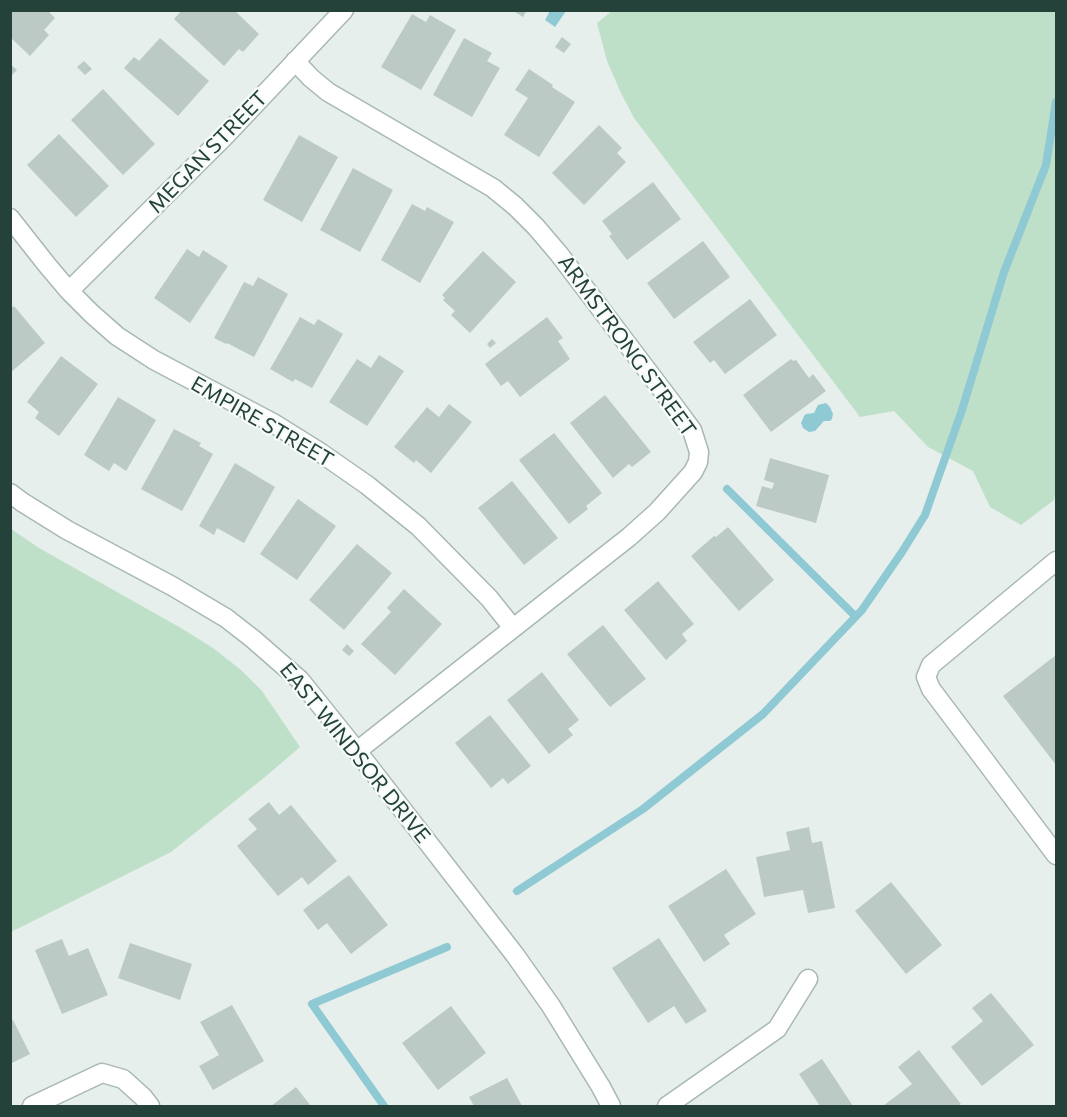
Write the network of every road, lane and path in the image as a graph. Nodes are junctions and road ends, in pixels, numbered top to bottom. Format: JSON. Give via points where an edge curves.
{"nodes":[{"id":1,"x":344,"y":10,"type":"edge"},
{"id":2,"x":295,"y":61,"type":"junction"},
{"id":3,"x":10,"y":218,"type":"edge"},
{"id":4,"x":69,"y":291,"type":"junction"},
{"id":5,"x":10,"y":493,"type":"edge"},
{"id":6,"x":1056,"y":561,"type":"edge"},
{"id":7,"x":513,"y":628,"type":"junction"},
{"id":8,"x":357,"y":752,"type":"junction"},
{"id":9,"x":1056,"y":855,"type":"edge"},
{"id":10,"x":808,"y":979,"type":"dead end"},
{"id":11,"x":32,"y":1107,"type":"edge"},
{"id":12,"x":150,"y":1107,"type":"edge"},
{"id":13,"x":610,"y":1107,"type":"edge"},
{"id":14,"x":667,"y":1107,"type":"edge"}],
"edges":[{"from":1,"to":2,"type":"street","name":"MEGAN STREET"},
{"from":2,"to":4,"type":"street","name":"MEGAN STREET"},
{"from":2,"to":7,"type":"street","name":"ARMSTRONG STREET","via":[[328,92],[493,188],[515,206],[559,254],[697,441],[698,462],[693,472],[657,512]]},
{"from":3,"to":4,"type":"street","name":"EMPIRE STREET"},
{"from":4,"to":7,"type":"street","name":"EMPIRE STREET","via":[[117,336],[273,423],[367,485],[426,534]]},
{"from":5,"to":8,"type":"street","name":"EAST WINDSOR DRIVE","via":[[67,531],[226,618],[300,680]]},
{"from":6,"to":9,"type":"street","via":[[931,665],[926,677],[931,689]]},
{"from":7,"to":8,"type":"street","name":"ARMSTRONG STREET"},
{"from":8,"to":13,"type":"street","name":"EAST WINDSOR DRIVE","via":[[527,972],[602,1087]]},
{"from":10,"to":14,"type":"street","via":[[777,1029]]},
{"from":11,"to":12,"type":"street","via":[[102,1073],[123,1079]]}]}
